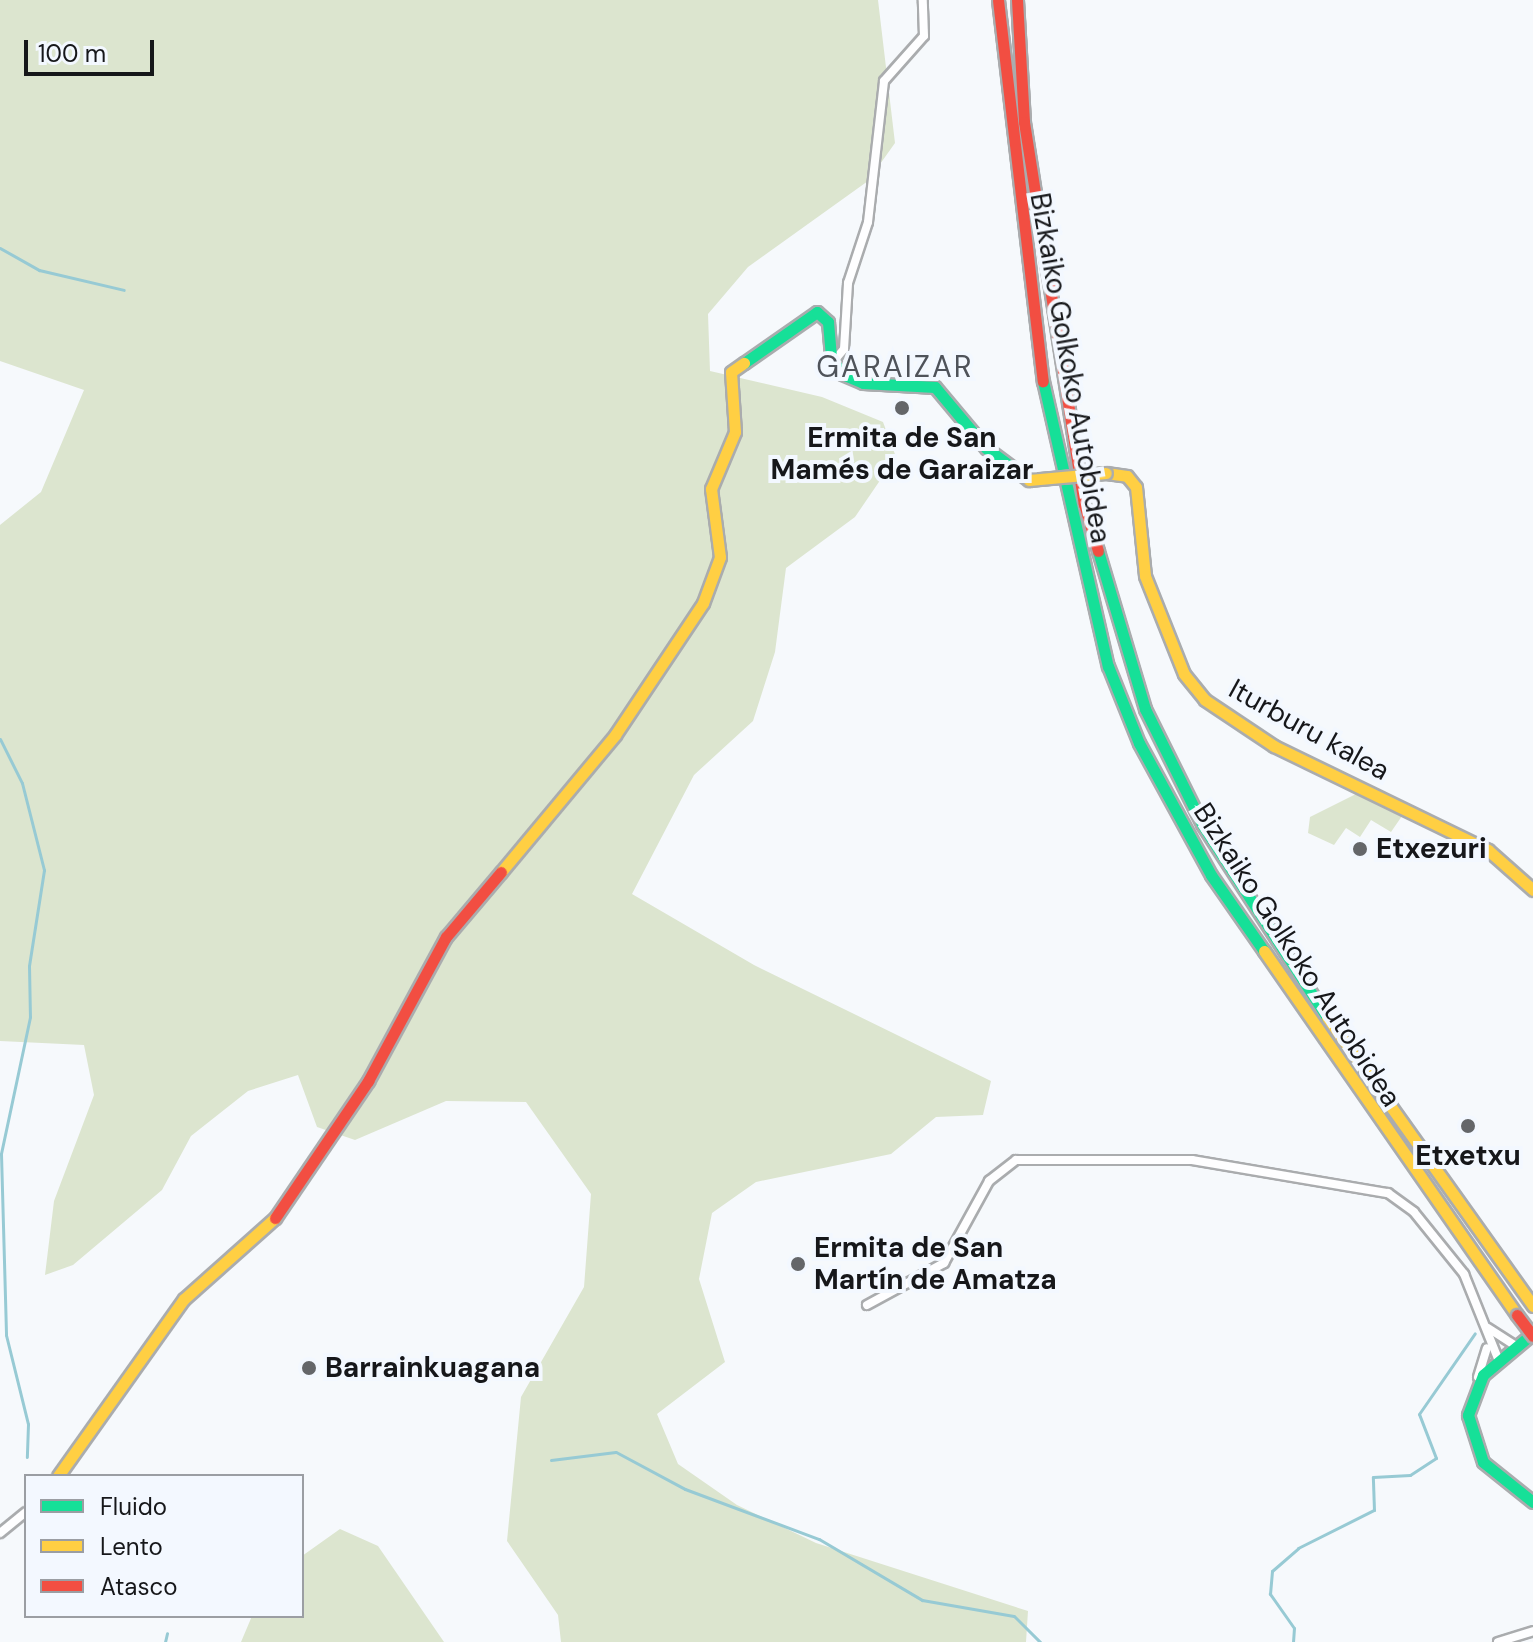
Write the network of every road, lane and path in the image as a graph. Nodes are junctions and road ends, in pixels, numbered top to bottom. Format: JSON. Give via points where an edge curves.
{"nodes":[{"id":1,"x":923,"y":0,"type":"edge"},
{"id":2,"x":998,"y":0,"type":"edge"},
{"id":3,"x":1017,"y":0,"type":"edge"},
{"id":4,"x":833,"y":362,"type":"junction"},
{"id":5,"x":1533,"y":890,"type":"edge"},
{"id":6,"x":867,"y":1305,"type":"dead end"},
{"id":7,"x":1533,"y":1306,"type":"edge"},
{"id":8,"x":1533,"y":1334,"type":"edge"},
{"id":9,"x":1491,"y":1340,"type":"junction"},
{"id":10,"x":1516,"y":1346,"type":"junction"},
{"id":11,"x":1500,"y":1360,"type":"junction"},
{"id":12,"x":1476,"y":1385,"type":"junction"},
{"id":13,"x":59,"y":1474,"type":"edge"},
{"id":14,"x":1533,"y":1502,"type":"edge"},
{"id":15,"x":24,"y":1514,"type":"edge"},
{"id":16,"x":0,"y":1533,"type":"edge"},
{"id":17,"x":1533,"y":1631,"type":"edge"},
{"id":18,"x":1498,"y":1642,"type":"edge"}],
"edges":[{"from":1,"to":4,"type":"street","via":[[924,36],[884,81],[868,222],[848,283],[848,328]]},
{"from":2,"to":8,"type":"main road","name":"Bizkaiko Golkoko Autobidea","bridge":true,"via":[[1032,321],[1071,528],[1108,666],[1139,743],[1211,875]]},
{"from":3,"to":7,"type":"main road","name":"Bizkaiko Golkoko Autobidea","via":[[1024,122],[1084,504],[1145,709],[1202,824],[1269,935]]},
{"from":4,"to":5,"type":"main road","name":"Iturburu kalea","bridge":true,"via":[[863,383],[935,387],[986,448],[1029,480],[1127,476],[1136,487],[1145,576],[1184,674],[1205,700],[1274,746],[1488,850]]},
{"from":4,"to":13,"type":"main road","via":[[828,322],[811,312],[731,372],[735,432],[711,489],[720,557],[703,603],[615,735],[431,959],[368,1081],[265,1233],[184,1299]]},
{"from":6,"to":9,"type":"street","via":[[944,1263],[989,1181],[1016,1160],[1150,1156],[1388,1193],[1449,1253]]},
{"from":8,"to":10,"type":"main road"},
{"from":9,"to":10,"type":"street"},
{"from":9,"to":11,"type":"street"},
{"from":9,"to":12,"type":"street"},
{"from":10,"to":11,"type":"main road"},
{"from":11,"to":12,"type":"main road"},
{"from":12,"to":14,"type":"main road","via":[[1468,1415],[1475,1447]]},
{"from":15,"to":16,"type":"street"},
{"from":17,"to":18,"type":"street"}]}
